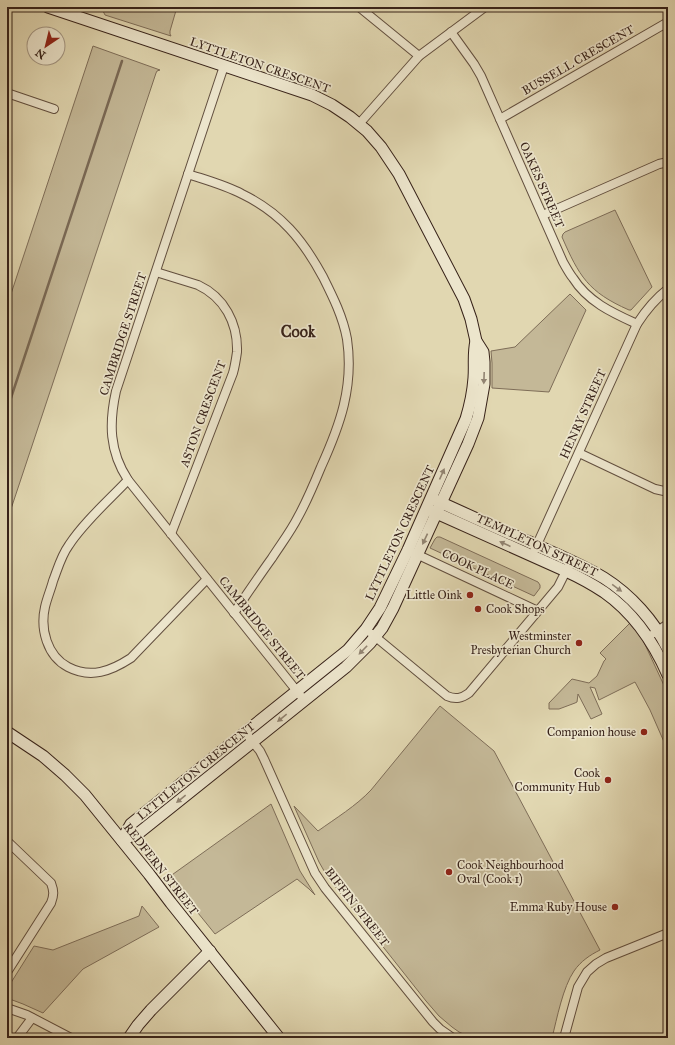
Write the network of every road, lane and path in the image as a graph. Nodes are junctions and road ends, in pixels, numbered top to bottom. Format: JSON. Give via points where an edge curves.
{"nodes":[{"id":1,"x":48,"y":7,"type":"edge"},
{"id":2,"x":359,"y":7,"type":"edge"},
{"id":3,"x":485,"y":7,"type":"edge"},
{"id":4,"x":62,"y":9,"type":"edge"},
{"id":5,"x":668,"y":22,"type":"edge"},
{"id":6,"x":451,"y":32,"type":"junction"},
{"id":7,"x":419,"y":56,"type":"junction"},
{"id":8,"x":224,"y":66,"type":"junction"},
{"id":9,"x":7,"y":93,"type":"edge"},
{"id":10,"x":54,"y":109,"type":"dead end"},
{"id":11,"x":500,"y":119,"type":"junction"},
{"id":12,"x":359,"y":124,"type":"junction"},
{"id":13,"x":668,"y":162,"type":"edge"},
{"id":14,"x":188,"y":174,"type":"junction"},
{"id":15,"x":543,"y":215,"type":"junction"},
{"id":16,"x":156,"y":272,"type":"junction"},
{"id":17,"x":668,"y":289,"type":"edge"},
{"id":18,"x":638,"y":324,"type":"junction"},
{"id":19,"x":476,"y":340,"type":"junction"},
{"id":20,"x":579,"y":453,"type":"junction"},
{"id":21,"x":128,"y":480,"type":"junction"},
{"id":22,"x":668,"y":490,"type":"edge"},
{"id":23,"x":429,"y":503,"type":"junction"},
{"id":24,"x":439,"y":508,"type":"junction"},
{"id":25,"x":171,"y":534,"type":"junction"},
{"id":26,"x":534,"y":551,"type":"junction"},
{"id":27,"x":413,"y":552,"type":"junction"},
{"id":28,"x":569,"y":566,"type":"junction"},
{"id":29,"x":207,"y":579,"type":"junction"},
{"id":30,"x":538,"y":611,"type":"junction"},
{"id":31,"x":234,"y":613,"type":"junction"},
{"id":32,"x":668,"y":624,"type":"edge"},
{"id":33,"x":366,"y":629,"type":"junction"},
{"id":34,"x":653,"y":634,"type":"junction"},
{"id":35,"x":375,"y":637,"type":"junction"},
{"id":36,"x":668,"y":650,"type":"edge"},
{"id":37,"x":668,"y":676,"type":"edge"},
{"id":38,"x":297,"y":691,"type":"junction"},
{"id":39,"x":304,"y":700,"type":"junction"},
{"id":40,"x":7,"y":732,"type":"edge"},
{"id":41,"x":245,"y":732,"type":"junction"},
{"id":42,"x":253,"y":742,"type":"junction"},
{"id":43,"x":122,"y":840,"type":"junction"},
{"id":44,"x":7,"y":841,"type":"edge"},
{"id":45,"x":668,"y":932,"type":"edge"},
{"id":46,"x":210,"y":951,"type":"junction"},
{"id":47,"x":7,"y":972,"type":"edge"},
{"id":48,"x":7,"y":1008,"type":"edge"},
{"id":49,"x":32,"y":1018,"type":"junction"},
{"id":50,"x":17,"y":1038,"type":"edge"},
{"id":51,"x":71,"y":1038,"type":"edge"},
{"id":52,"x":129,"y":1038,"type":"edge"},
{"id":53,"x":279,"y":1038,"type":"edge"},
{"id":54,"x":453,"y":1038,"type":"edge"},
{"id":55,"x":564,"y":1038,"type":"edge"}],
"edges":[{"from":1,"to":4,"type":"street","name":"LYTTLETON CRESCENT"},
{"from":2,"to":7,"type":"street"},
{"from":3,"to":6,"type":"street"},
{"from":4,"to":8,"type":"street","name":"LYTTLETON CRESCENT"},
{"from":5,"to":11,"type":"street","name":"BUSSELL CRESCENT"},
{"from":6,"to":7,"type":"street"},
{"from":6,"to":11,"type":"street","name":"OAKES STREET","via":[[481,76]]},
{"from":7,"to":12,"type":"street"},
{"from":8,"to":12,"type":"street","name":"LYTTLETON CRESCENT","via":[[312,95]]},
{"from":8,"to":14,"type":"street","name":"CAMBRIDGE STREET"},
{"from":9,"to":10,"type":"street"},
{"from":11,"to":15,"type":"street","name":"OAKES STREET"},
{"from":12,"to":19,"type":"street","name":"LYTTLETON CRESCENT","via":[[381,147],[399,174],[464,298]]},
{"from":13,"to":15,"type":"street"},
{"from":14,"to":16,"type":"street","name":"CAMBRIDGE STREET"},
{"from":14,"to":31,"type":"street","via":[[242,193],[262,205],[298,237],[334,298],[347,338],[348,383],[334,440],[298,518]]},
{"from":15,"to":18,"type":"street","name":"OAKES STREET","via":[[563,262],[578,286],[591,299]]},
{"from":16,"to":21,"type":"street","name":"CAMBRIDGE STREET","via":[[112,408],[113,443],[117,459]]},
{"from":16,"to":25,"type":"street","name":"ASTON CRESCENT","via":[[198,285],[215,296],[232,320],[237,349],[233,373]]},
{"from":17,"to":18,"type":"street","name":"HENRY STREET","via":[[658,297]]},
{"from":18,"to":20,"type":"street","name":"HENRY STREET"},
{"from":23,"to":19,"type":"street","name":"LYTTLETON CRESCENT","one_way":true,"via":[[466,419],[474,378]]},
{"from":19,"to":24,"type":"street","name":"LYTTLETON CRESCENT","one_way":true,"via":[[483,352],[484,362],[484,384],[478,418]]},
{"from":20,"to":22,"type":"street","via":[[655,489]]},
{"from":20,"to":26,"type":"street","name":"HENRY STREET"},
{"from":21,"to":25,"type":"street","name":"CAMBRIDGE STREET"},
{"from":21,"to":29,"type":"street","via":[[76,533],[61,560],[45,606],[43,620],[44,634],[51,651],[64,665],[87,673],[119,666],[131,658]]},
{"from":23,"to":24,"type":"street","name":"TEMPLETON STREET"},
{"from":23,"to":27,"type":"street","name":"LYTTLETON CRESCENT"},
{"from":24,"to":26,"type":"street","name":"TEMPLETON STREET"},
{"from":24,"to":27,"type":"street","name":"LYTTLETON CRESCENT","one_way":true},
{"from":25,"to":29,"type":"street","name":"CAMBRIDGE STREET"},
{"from":26,"to":28,"type":"street","name":"TEMPLETON STREET"},
{"from":27,"to":30,"type":"street","name":"COOK PLACE"},
{"from":27,"to":33,"type":"street","name":"LYTTLETON CRESCENT"},
{"from":27,"to":35,"type":"street","name":"LYTTLETON CRESCENT","via":[[393,608]]},
{"from":28,"to":30,"type":"street","via":[[558,587]]},
{"from":28,"to":34,"type":"street","name":"TEMPLETON STREET","via":[[606,593],[641,627]]},
{"from":29,"to":31,"type":"street","name":"CAMBRIDGE STREET"},
{"from":30,"to":35,"type":"street","via":[[469,693],[458,698],[447,696]]},
{"from":31,"to":38,"type":"street","name":"CAMBRIDGE STREET"},
{"from":32,"to":34,"type":"street"},
{"from":33,"to":35,"type":"street"},
{"from":33,"to":38,"type":"street","name":"LYTTLETON CRESCENT","via":[[348,650]]},
{"from":34,"to":36,"type":"street","name":"TEMPLETON STREET"},
{"from":34,"to":37,"type":"street","name":"TEMPLETON STREET"},
{"from":35,"to":39,"type":"street","name":"LYTTLETON CRESCENT","one_way":true,"via":[[356,658]]},
{"from":38,"to":39,"type":"street","name":"CAMBRIDGE STREET"},
{"from":38,"to":41,"type":"street","name":"LYTTLETON CRESCENT"},
{"from":39,"to":42,"type":"street","name":"LYTTLETON CRESCENT","one_way":true},
{"from":40,"to":43,"type":"street","name":"REDFERN STREET","via":[[43,756],[65,775]]},
{"from":41,"to":42,"type":"street","name":"BIFFIN STREET"},
{"from":41,"to":43,"type":"street","name":"LYTTLETON CRESCENT","via":[[131,824]]},
{"from":42,"to":43,"type":"street","name":"LYTTLETON CRESCENT","one_way":true,"via":[[140,832]]},
{"from":42,"to":54,"type":"street","name":"BIFFIN STREET","via":[[264,759],[315,874],[433,1022]]},
{"from":43,"to":46,"type":"street","name":"REDFERN STREET"},
{"from":44,"to":47,"type":"street","via":[[51,883],[54,897]]},
{"from":45,"to":55,"type":"street","via":[[606,958],[587,972],[578,987]]},
{"from":46,"to":52,"type":"street","via":[[151,1010]]},
{"from":46,"to":53,"type":"street","name":"REDFERN STREET"},
{"from":48,"to":49,"type":"street"},
{"from":49,"to":50,"type":"street"},
{"from":49,"to":51,"type":"street"}]}
